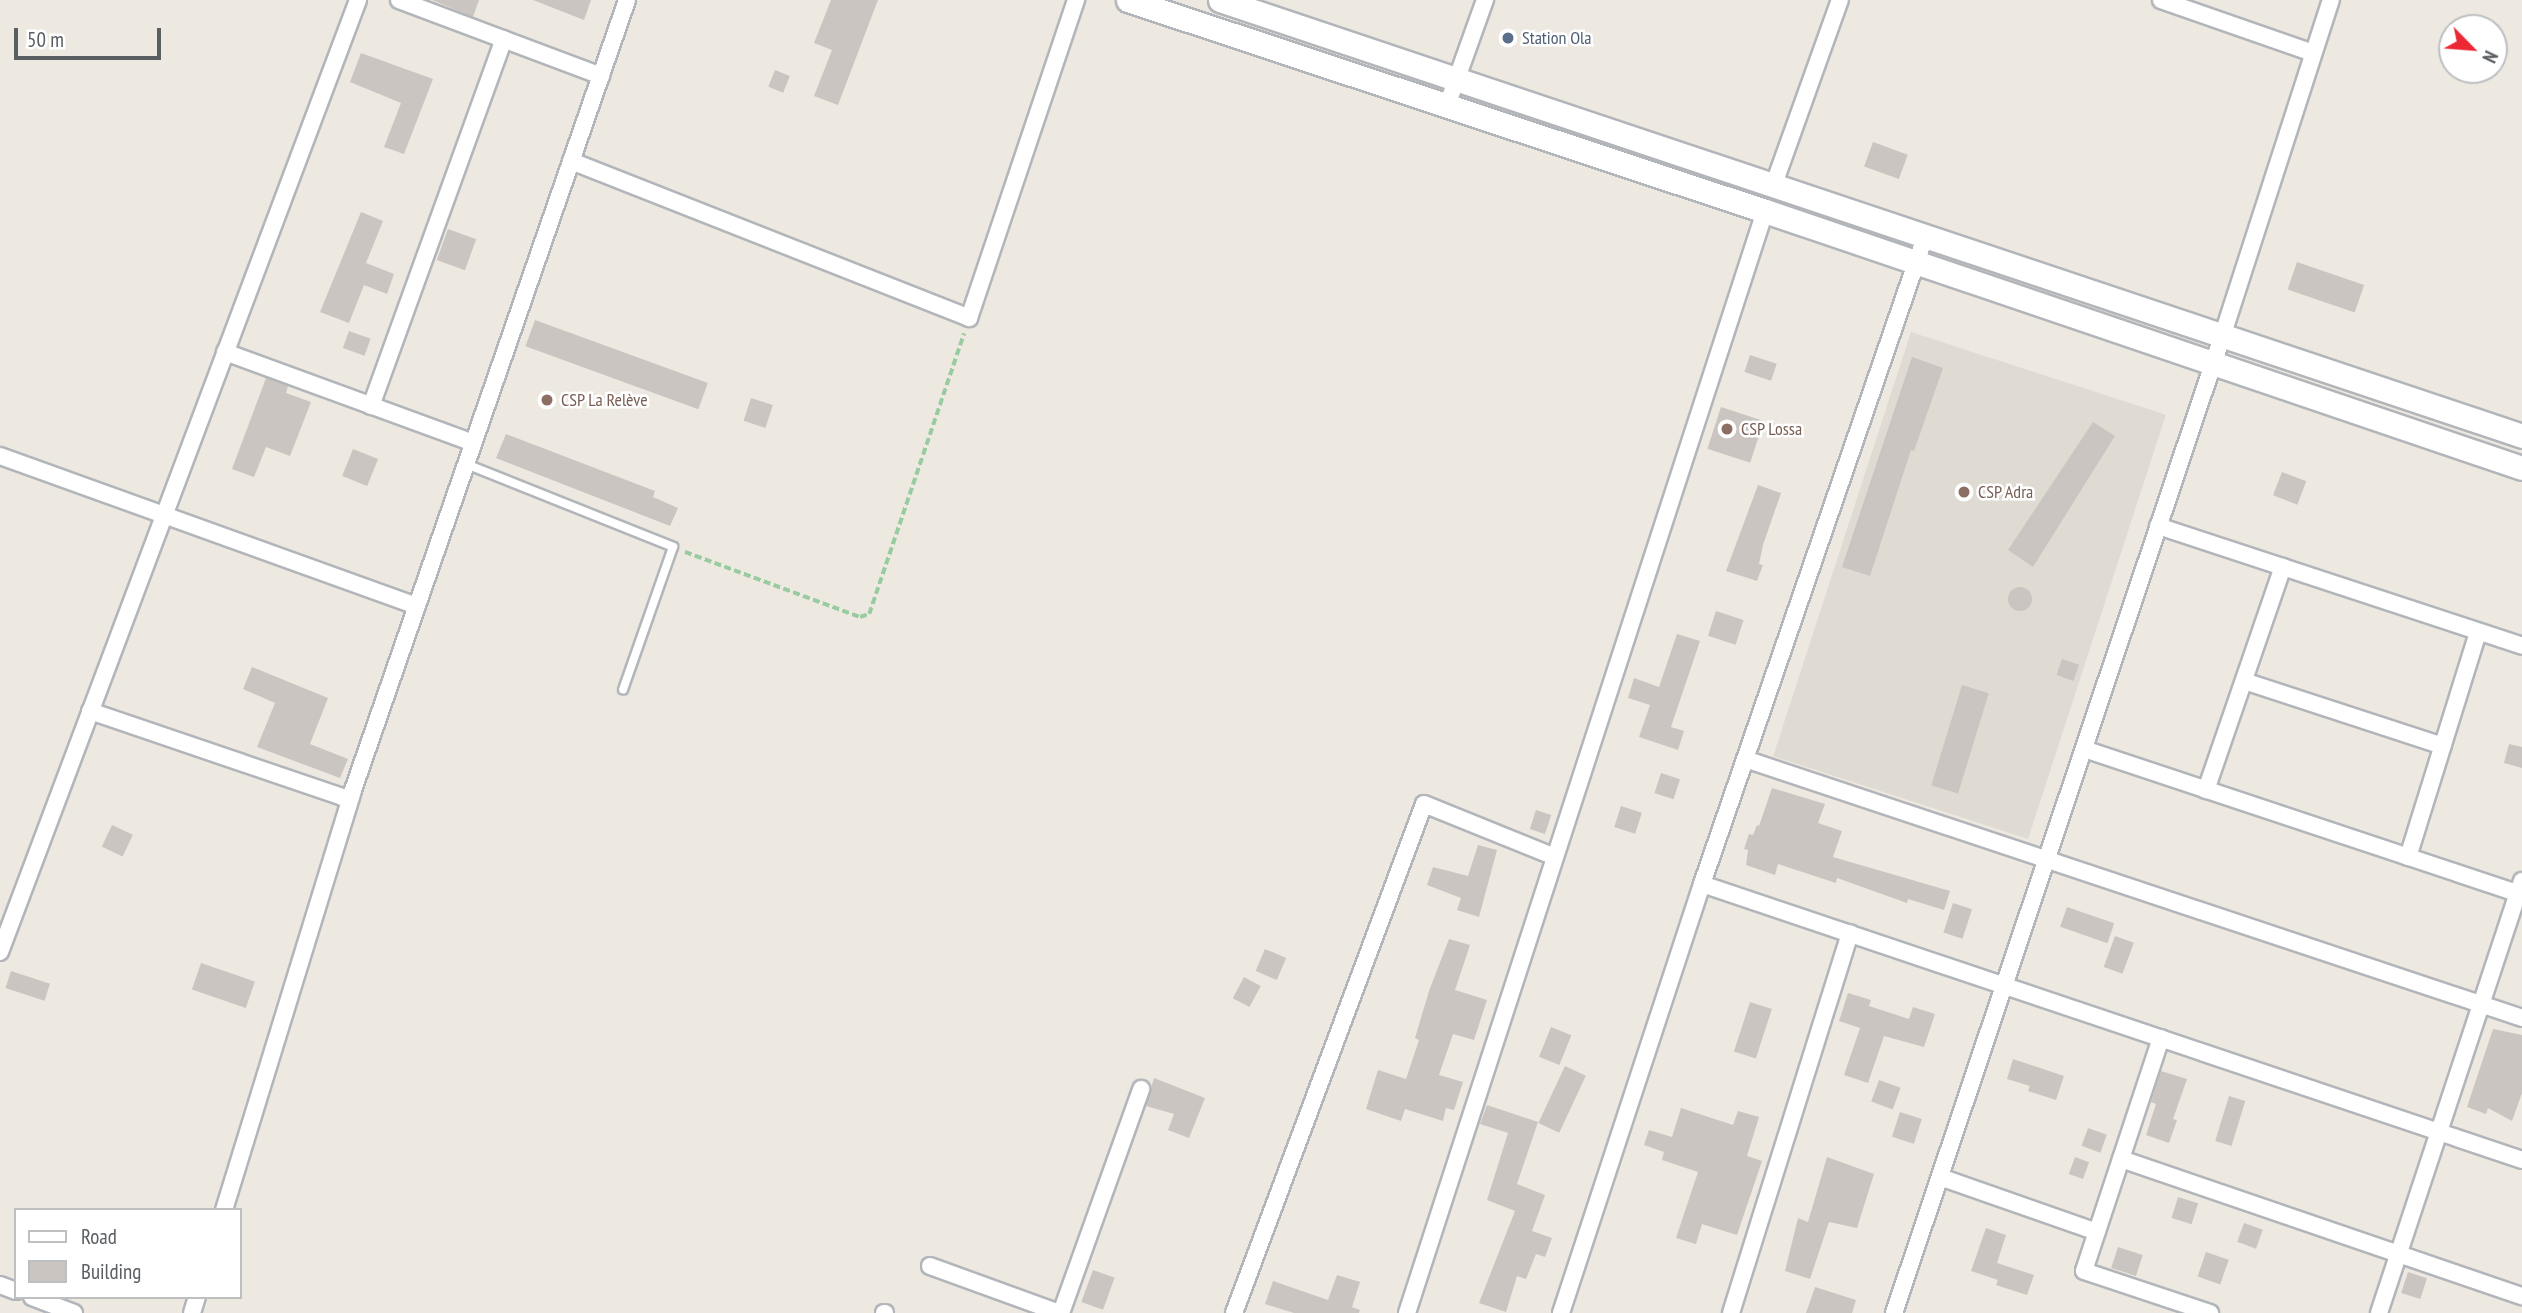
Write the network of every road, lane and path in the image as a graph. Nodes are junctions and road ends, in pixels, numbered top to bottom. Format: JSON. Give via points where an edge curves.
{"nodes":[{"id":1,"x":358,"y":0,"type":"edge"},
{"id":2,"x":399,"y":0,"type":"edge"},
{"id":3,"x":627,"y":0,"type":"edge"},
{"id":4,"x":1076,"y":0,"type":"edge"},
{"id":5,"x":1128,"y":0,"type":"edge"},
{"id":6,"x":1220,"y":0,"type":"edge"},
{"id":7,"x":1485,"y":0,"type":"edge"},
{"id":8,"x":1840,"y":0,"type":"edge"},
{"id":9,"x":2161,"y":0,"type":"edge"},
{"id":10,"x":2331,"y":0,"type":"edge"},
{"id":11,"x":504,"y":39,"type":"junction"},
{"id":12,"x":2314,"y":54,"type":"junction"},
{"id":13,"x":601,"y":76,"type":"junction"},
{"id":14,"x":1457,"y":79,"type":"junction"},
{"id":15,"x":1447,"y":106,"type":"junction"},
{"id":16,"x":1686,"y":155,"type":"junction"},
{"id":17,"x":571,"y":161,"type":"junction"},
{"id":18,"x":1679,"y":183,"type":"junction"},
{"id":19,"x":1774,"y":184,"type":"junction"},
{"id":20,"x":1765,"y":212,"type":"junction"},
{"id":21,"x":1925,"y":237,"type":"junction"},
{"id":22,"x":1917,"y":265,"type":"junction"},
{"id":23,"x":969,"y":318,"type":"junction"},
{"id":24,"x":2222,"y":337,"type":"junction"},
{"id":25,"x":225,"y":352,"type":"junction"},
{"id":26,"x":2212,"y":365,"type":"junction"},
{"id":27,"x":371,"y":406,"type":"junction"},
{"id":28,"x":2522,"y":436,"type":"edge"},
{"id":29,"x":473,"y":443,"type":"junction"},
{"id":30,"x":0,"y":456,"type":"edge"},
{"id":31,"x":466,"y":464,"type":"junction"},
{"id":32,"x":2522,"y":468,"type":"edge"},
{"id":33,"x":164,"y":515,"type":"junction"},
{"id":34,"x":2158,"y":526,"type":"junction"},
{"id":35,"x":673,"y":547,"type":"junction"},
{"id":36,"x":2283,"y":567,"type":"junction"},
{"id":37,"x":417,"y":606,"type":"junction"},
{"id":38,"x":2479,"y":632,"type":"junction"},
{"id":39,"x":2522,"y":646,"type":"edge"},
{"id":40,"x":2244,"y":681,"type":"junction"},
{"id":41,"x":622,"y":690,"type":"dead end"},
{"id":42,"x":90,"y":711,"type":"junction"},
{"id":43,"x":2443,"y":746,"type":"junction"},
{"id":44,"x":2084,"y":749,"type":"junction"},
{"id":45,"x":1745,"y":759,"type":"junction"},
{"id":46,"x":2206,"y":790,"type":"junction"},
{"id":47,"x":351,"y":797,"type":"junction"},
{"id":48,"x":1555,"y":857,"type":"junction"},
{"id":49,"x":2408,"y":857,"type":"junction"},
{"id":50,"x":2046,"y":859,"type":"junction"},
{"id":51,"x":1702,"y":884,"type":"junction"},
{"id":52,"x":2521,"y":890,"type":"edge"},
{"id":53,"x":1850,"y":933,"type":"junction"},
{"id":54,"x":0,"y":951,"type":"edge"},
{"id":55,"x":2004,"y":985,"type":"junction"},
{"id":56,"x":2481,"y":1004,"type":"junction"},
{"id":57,"x":2522,"y":1018,"type":"edge"},
{"id":58,"x":2161,"y":1038,"type":"junction"},
{"id":59,"x":1141,"y":1089,"type":"dead end"},
{"id":60,"x":2439,"y":1132,"type":"junction"},
{"id":61,"x":2121,"y":1159,"type":"junction"},
{"id":62,"x":2522,"y":1160,"type":"edge"},
{"id":63,"x":1940,"y":1177,"type":"junction"},
{"id":64,"x":225,"y":1208,"type":"edge"},
{"id":65,"x":2096,"y":1232,"type":"junction"},
{"id":66,"x":2399,"y":1254,"type":"junction"},
{"id":67,"x":929,"y":1266,"type":"dead end"},
{"id":68,"x":2522,"y":1296,"type":"edge"},
{"id":69,"x":37,"y":1299,"type":"edge"},
{"id":70,"x":74,"y":1313,"type":"edge"},
{"id":71,"x":1060,"y":1313,"type":"edge"},
{"id":72,"x":1234,"y":1313,"type":"edge"},
{"id":73,"x":1407,"y":1313,"type":"edge"},
{"id":74,"x":1561,"y":1313,"type":"edge"},
{"id":75,"x":1731,"y":1313,"type":"edge"},
{"id":76,"x":1894,"y":1313,"type":"edge"},
{"id":77,"x":2210,"y":1313,"type":"edge"},
{"id":78,"x":2379,"y":1313,"type":"edge"}],
"edges":[{"from":1,"to":25,"type":"street"},
{"from":2,"to":11,"type":"street"},
{"from":3,"to":13,"type":"street"},
{"from":4,"to":23,"type":"street"},
{"from":5,"to":15,"type":"main road"},
{"from":6,"to":14,"type":"main road"},
{"from":7,"to":14,"type":"street"},
{"from":8,"to":19,"type":"street"},
{"from":9,"to":12,"type":"street"},
{"from":10,"to":12,"type":"street"},
{"from":11,"to":13,"type":"street"},
{"from":11,"to":27,"type":"street"},
{"from":12,"to":24,"type":"street"},
{"from":13,"to":17,"type":"street"},
{"from":14,"to":15,"type":"street"},
{"from":14,"to":16,"type":"main road"},
{"from":15,"to":18,"type":"main road"},
{"from":16,"to":18,"type":"main road"},
{"from":16,"to":19,"type":"main road"},
{"from":17,"to":23,"type":"street"},
{"from":17,"to":29,"type":"street"},
{"from":18,"to":20,"type":"main road"},
{"from":19,"to":21,"type":"main road"},
{"from":20,"to":22,"type":"main road"},
{"from":20,"to":48,"type":"street"},
{"from":21,"to":22,"type":"street"},
{"from":21,"to":24,"type":"main road"},
{"from":22,"to":26,"type":"main road"},
{"from":22,"to":45,"type":"street"},
{"from":23,"to":35,"type":"path","via":[[869,614],[860,617]]},
{"from":24,"to":26,"type":"street"},
{"from":24,"to":28,"type":"main road"},
{"from":25,"to":27,"type":"street"},
{"from":25,"to":33,"type":"street"},
{"from":26,"to":32,"type":"main road"},
{"from":26,"to":34,"type":"street"},
{"from":27,"to":29,"type":"street"},
{"from":29,"to":31,"type":"street"},
{"from":30,"to":33,"type":"street"},
{"from":31,"to":35,"type":"lane"},
{"from":31,"to":37,"type":"street"},
{"from":33,"to":37,"type":"street"},
{"from":33,"to":42,"type":"street"},
{"from":34,"to":36,"type":"street"},
{"from":34,"to":44,"type":"street"},
{"from":35,"to":41,"type":"lane"},
{"from":36,"to":38,"type":"street"},
{"from":36,"to":40,"type":"street"},
{"from":37,"to":47,"type":"street"},
{"from":38,"to":39,"type":"street"},
{"from":38,"to":43,"type":"street"},
{"from":40,"to":43,"type":"street"},
{"from":40,"to":46,"type":"street"},
{"from":42,"to":47,"type":"street"},
{"from":42,"to":54,"type":"street"},
{"from":43,"to":49,"type":"street"},
{"from":44,"to":46,"type":"street"},
{"from":44,"to":50,"type":"street"},
{"from":45,"to":50,"type":"street"},
{"from":45,"to":51,"type":"street"},
{"from":46,"to":49,"type":"street"},
{"from":47,"to":64,"type":"street"},
{"from":48,"to":72,"type":"street","via":[[1424,804]]},
{"from":48,"to":73,"type":"street"},
{"from":49,"to":52,"type":"street"},
{"from":50,"to":55,"type":"street"},
{"from":50,"to":56,"type":"street"},
{"from":51,"to":53,"type":"street"},
{"from":51,"to":74,"type":"street"},
{"from":52,"to":56,"type":"street"},
{"from":53,"to":55,"type":"street"},
{"from":53,"to":75,"type":"street"},
{"from":55,"to":58,"type":"street"},
{"from":55,"to":63,"type":"street"},
{"from":56,"to":57,"type":"street"},
{"from":56,"to":60,"type":"street"},
{"from":58,"to":60,"type":"street"},
{"from":58,"to":61,"type":"street"},
{"from":59,"to":71,"type":"street"},
{"from":60,"to":62,"type":"street"},
{"from":60,"to":66,"type":"street"},
{"from":61,"to":65,"type":"street"},
{"from":61,"to":66,"type":"street"},
{"from":63,"to":65,"type":"street"},
{"from":63,"to":76,"type":"street"},
{"from":65,"to":77,"type":"street","via":[[2084,1271]]},
{"from":66,"to":68,"type":"street"},
{"from":66,"to":78,"type":"street"},
{"from":67,"to":71,"type":"street"},
{"from":69,"to":70,"type":"street"}]}
